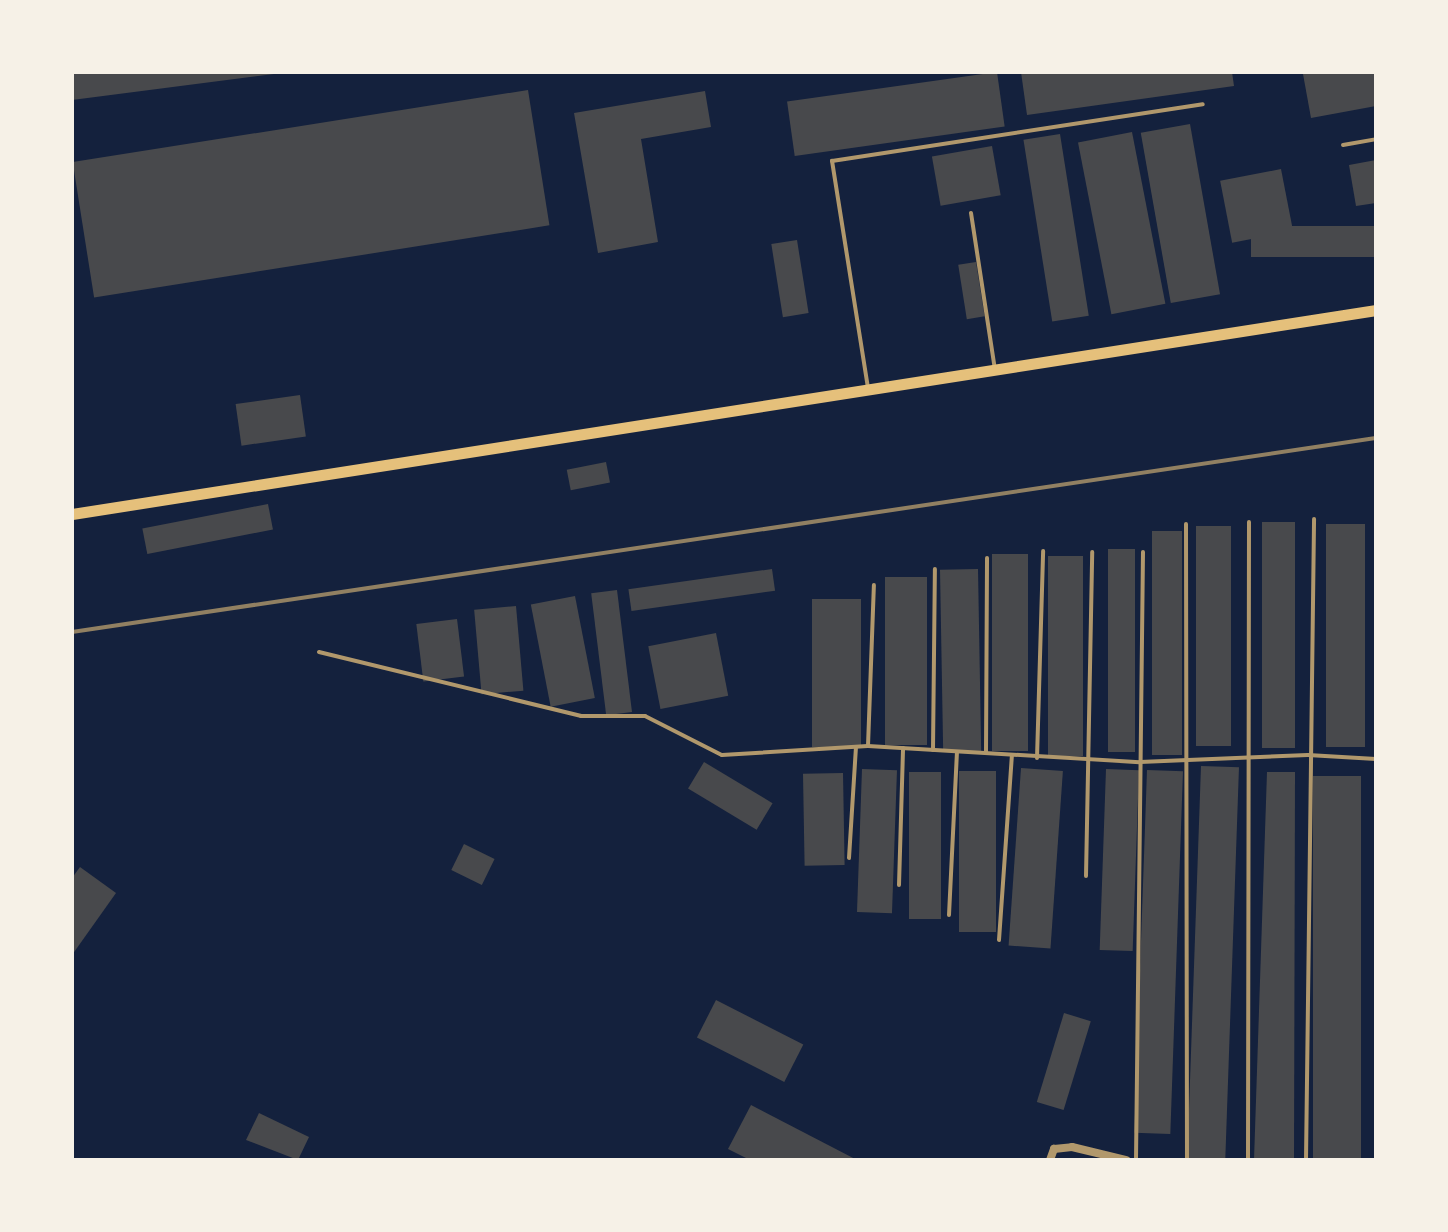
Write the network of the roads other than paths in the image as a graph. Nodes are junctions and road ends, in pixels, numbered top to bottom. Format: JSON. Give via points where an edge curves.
{"nodes":[{"id":1,"x":1203,"y":104,"type":"dead end"},
{"id":2,"x":1376,"y":139,"type":"edge"},
{"id":3,"x":1343,"y":145,"type":"dead end"},
{"id":4,"x":971,"y":213,"type":"dead end"},
{"id":5,"x":1376,"y":310,"type":"edge"},
{"id":6,"x":995,"y":369,"type":"junction"},
{"id":7,"x":868,"y":389,"type":"junction"},
{"id":8,"x":72,"y":514,"type":"edge"},
{"id":9,"x":1314,"y":519,"type":"dead end"},
{"id":10,"x":1249,"y":522,"type":"dead end"},
{"id":11,"x":1186,"y":524,"type":"dead end"},
{"id":12,"x":1043,"y":551,"type":"dead end"},
{"id":13,"x":1092,"y":552,"type":"dead end"},
{"id":14,"x":1143,"y":552,"type":"dead end"},
{"id":15,"x":987,"y":558,"type":"dead end"},
{"id":16,"x":935,"y":569,"type":"dead end"},
{"id":17,"x":874,"y":585,"type":"dead end"},
{"id":18,"x":319,"y":652,"type":"dead end"},
{"id":19,"x":868,"y":746,"type":"junction"},
{"id":20,"x":856,"y":747,"type":"junction"},
{"id":21,"x":903,"y":748,"type":"junction"},
{"id":22,"x":933,"y":750,"type":"junction"},
{"id":23,"x":957,"y":752,"type":"junction"},
{"id":24,"x":986,"y":753,"type":"junction"},
{"id":25,"x":1308,"y":755,"type":"junction"},
{"id":26,"x":1012,"y":756,"type":"junction"},
{"id":27,"x":1037,"y":758,"type":"junction"},
{"id":28,"x":1247,"y":758,"type":"junction"},
{"id":29,"x":1376,"y":759,"type":"edge"},
{"id":30,"x":1088,"y":760,"type":"junction"},
{"id":31,"x":1140,"y":762,"type":"junction"},
{"id":32,"x":1184,"y":762,"type":"junction"},
{"id":33,"x":849,"y":858,"type":"dead end"},
{"id":34,"x":1086,"y":876,"type":"dead end"},
{"id":35,"x":899,"y":885,"type":"dead end"},
{"id":36,"x":949,"y":915,"type":"dead end"},
{"id":37,"x":999,"y":940,"type":"dead end"},
{"id":38,"x":1050,"y":1160,"type":"edge"},
{"id":39,"x":1126,"y":1160,"type":"edge"},
{"id":40,"x":1136,"y":1160,"type":"edge"},
{"id":41,"x":1187,"y":1160,"type":"edge"},
{"id":42,"x":1248,"y":1160,"type":"edge"},
{"id":43,"x":1306,"y":1160,"type":"edge"}],
"edges":[{"from":1,"to":7,"type":"lane","via":[[832,161]]},
{"from":2,"to":3,"type":"lane"},
{"from":4,"to":6,"type":"lane"},
{"from":5,"to":6,"type":"main road"},
{"from":6,"to":7,"type":"main road"},
{"from":7,"to":8,"type":"main road"},
{"from":9,"to":25,"type":"lane"},
{"from":10,"to":28,"type":"lane"},
{"from":11,"to":32,"type":"lane"},
{"from":12,"to":27,"type":"lane"},
{"from":13,"to":30,"type":"lane"},
{"from":14,"to":31,"type":"lane"},
{"from":15,"to":24,"type":"lane"},
{"from":16,"to":22,"type":"lane"},
{"from":17,"to":19,"type":"lane"},
{"from":18,"to":20,"type":"lane","via":[[581,716],[645,716],[722,755]]},
{"from":19,"to":20,"type":"lane"},
{"from":19,"to":21,"type":"lane"},
{"from":20,"to":33,"type":"lane"},
{"from":21,"to":22,"type":"lane"},
{"from":21,"to":35,"type":"lane"},
{"from":22,"to":23,"type":"lane"},
{"from":23,"to":24,"type":"lane"},
{"from":23,"to":36,"type":"lane"},
{"from":24,"to":26,"type":"lane"},
{"from":25,"to":28,"type":"lane"},
{"from":25,"to":29,"type":"lane"},
{"from":25,"to":43,"type":"lane"},
{"from":26,"to":27,"type":"lane"},
{"from":26,"to":37,"type":"lane"},
{"from":27,"to":30,"type":"lane"},
{"from":28,"to":32,"type":"lane"},
{"from":28,"to":42,"type":"lane"},
{"from":30,"to":31,"type":"lane"},
{"from":30,"to":34,"type":"lane"},
{"from":31,"to":32,"type":"lane"},
{"from":31,"to":40,"type":"lane"},
{"from":32,"to":41,"type":"lane"},
{"from":38,"to":39,"type":"street","via":[[1054,1149],[1072,1147]]}]}
